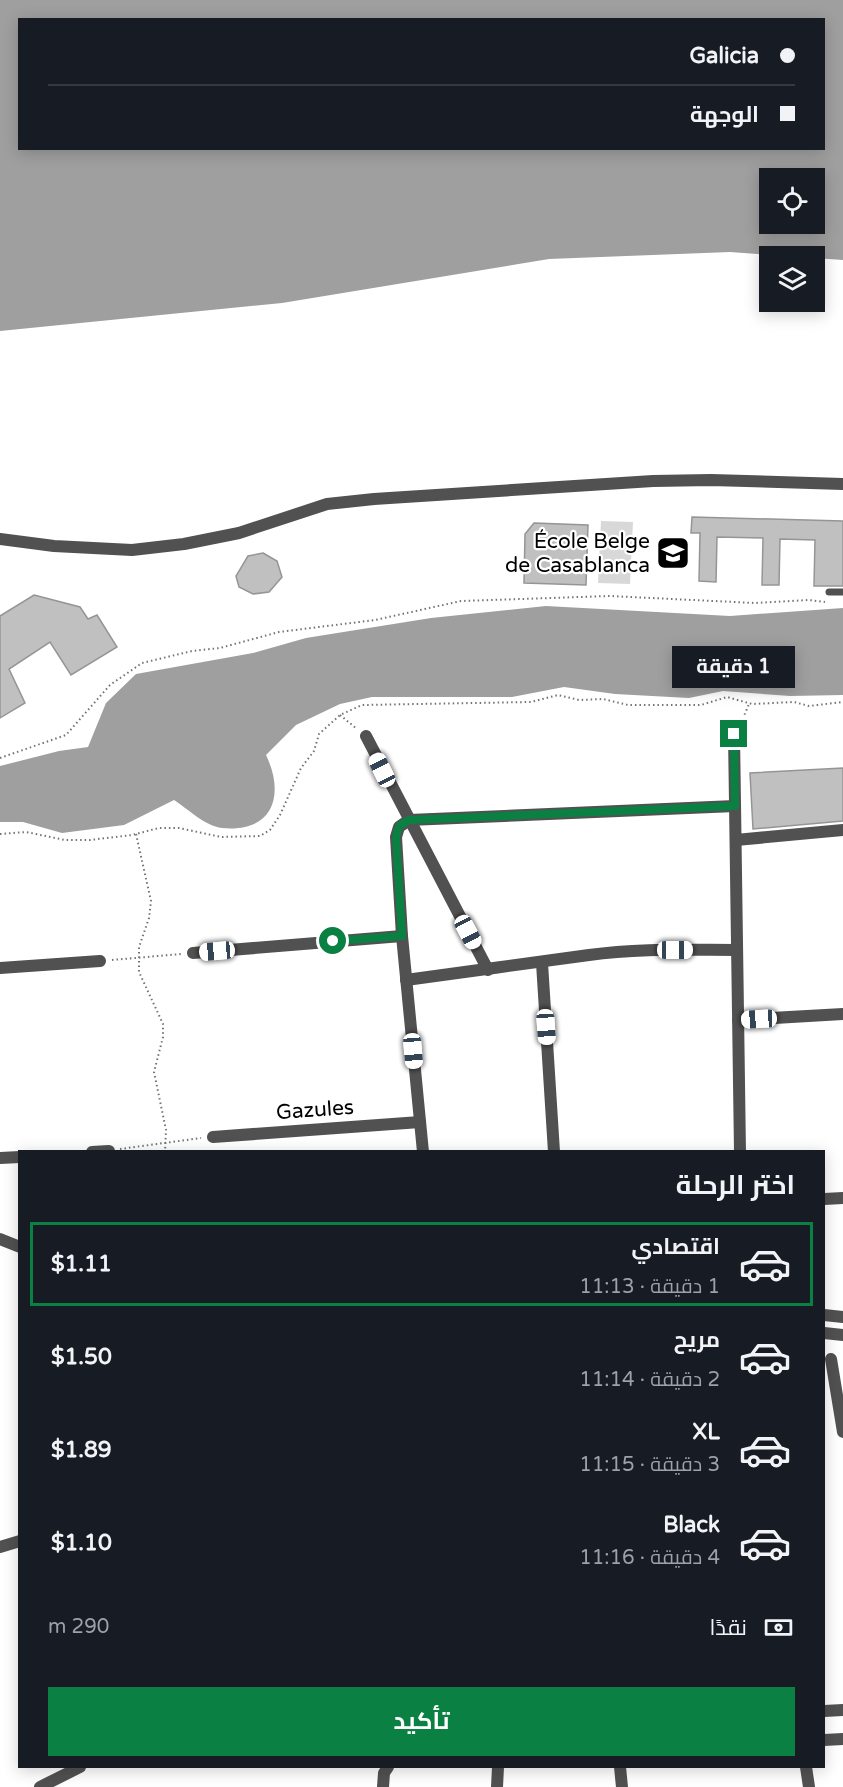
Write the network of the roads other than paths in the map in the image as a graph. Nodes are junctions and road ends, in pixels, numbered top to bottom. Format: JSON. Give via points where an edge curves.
{"nodes":[{"id":1,"x":843,"y":484,"type":"edge"},
{"id":2,"x":0,"y":539,"type":"edge"},
{"id":3,"x":829,"y":592,"type":"dead end"},
{"id":4,"x":843,"y":592,"type":"edge"},
{"id":5,"x":734,"y":734,"type":"road end"},
{"id":6,"x":366,"y":736,"type":"road end"},
{"id":7,"x":735,"y":806,"type":"junction"},
{"id":8,"x":409,"y":820,"type":"junction"},
{"id":9,"x":843,"y":830,"type":"edge"},
{"id":10,"x":736,"y":840,"type":"junction"},
{"id":11,"x":402,"y":936,"type":"junction"},
{"id":12,"x":736,"y":950,"type":"junction"},
{"id":13,"x":193,"y":953,"type":"road end"},
{"id":14,"x":100,"y":961,"type":"road end"},
{"id":15,"x":542,"y":963,"type":"junction"},
{"id":16,"x":0,"y":968,"type":"edge"},
{"id":17,"x":488,"y":970,"type":"junction"},
{"id":18,"x":406,"y":980,"type":"junction"},
{"id":19,"x":843,"y":1014,"type":"edge"},
{"id":20,"x":738,"y":1020,"type":"junction"},
{"id":21,"x":420,"y":1122,"type":"junction"},
{"id":22,"x":213,"y":1137,"type":"road end"},
{"id":23,"x":423,"y":1150,"type":"edge"},
{"id":24,"x":554,"y":1150,"type":"edge"},
{"id":25,"x":740,"y":1150,"type":"edge"},
{"id":26,"x":18,"y":1157,"type":"edge"},
{"id":27,"x":0,"y":1158,"type":"edge"},
{"id":28,"x":843,"y":1197,"type":"edge"},
{"id":29,"x":825,"y":1199,"type":"edge"},
{"id":30,"x":0,"y":1239,"type":"edge"},
{"id":31,"x":18,"y":1246,"type":"edge"},
{"id":32,"x":825,"y":1315,"type":"edge"},
{"id":33,"x":843,"y":1317,"type":"edge"},
{"id":34,"x":825,"y":1334,"type":"edge"},
{"id":35,"x":843,"y":1335,"type":"edge"},
{"id":36,"x":831,"y":1359,"type":"dead end"},
{"id":37,"x":843,"y":1432,"type":"edge"},
{"id":38,"x":18,"y":1542,"type":"edge"},
{"id":39,"x":0,"y":1547,"type":"edge"},
{"id":40,"x":843,"y":1710,"type":"edge"},
{"id":41,"x":825,"y":1711,"type":"edge"},
{"id":42,"x":843,"y":1739,"type":"edge"},
{"id":43,"x":825,"y":1740,"type":"edge"},
{"id":44,"x":78,"y":1768,"type":"edge"},
{"id":45,"x":387,"y":1768,"type":"edge"},
{"id":46,"x":620,"y":1768,"type":"edge"},
{"id":47,"x":806,"y":1768,"type":"edge"},
{"id":48,"x":40,"y":1787,"type":"edge"},
{"id":49,"x":383,"y":1787,"type":"edge"},
{"id":50,"x":622,"y":1787,"type":"edge"},
{"id":51,"x":809,"y":1787,"type":"edge"}],
"edges":[{"from":1,"to":2,"type":"street","via":[[653,481],[374,499],[327,504],[239,532],[184,544],[132,550]]},
{"from":3,"to":4,"type":"lane"},
{"from":5,"to":7,"type":"street"},
{"from":6,"to":8,"type":"street"},
{"from":7,"to":8,"type":"street"},
{"from":7,"to":10,"type":"street"},
{"from":8,"to":11,"type":"street","via":[[399,826],[396,837]]},
{"from":8,"to":17,"type":"street"},
{"from":9,"to":10,"type":"street"},
{"from":10,"to":12,"type":"street"},
{"from":11,"to":13,"type":"street"},
{"from":11,"to":18,"type":"street"},
{"from":12,"to":15,"type":"street","via":[[654,950]]},
{"from":12,"to":20,"type":"street"},
{"from":14,"to":16,"type":"street"},
{"from":15,"to":17,"type":"street"},
{"from":15,"to":24,"type":"street"},
{"from":17,"to":18,"type":"street"},
{"from":18,"to":21,"type":"street"},
{"from":19,"to":20,"type":"street"},
{"from":20,"to":25,"type":"street"},
{"from":21,"to":22,"type":"street","name":"Gazules"},
{"from":21,"to":23,"type":"street"},
{"from":26,"to":27,"type":"street"},
{"from":28,"to":29,"type":"street"},
{"from":30,"to":31,"type":"street"},
{"from":32,"to":33,"type":"street"},
{"from":34,"to":35,"type":"street"},
{"from":36,"to":37,"type":"street"},
{"from":38,"to":39,"type":"street"},
{"from":40,"to":41,"type":"street"},
{"from":42,"to":43,"type":"street"},
{"from":44,"to":48,"type":"street"},
{"from":45,"to":49,"type":"street"},
{"from":46,"to":50,"type":"street"},
{"from":47,"to":51,"type":"street"}]}
